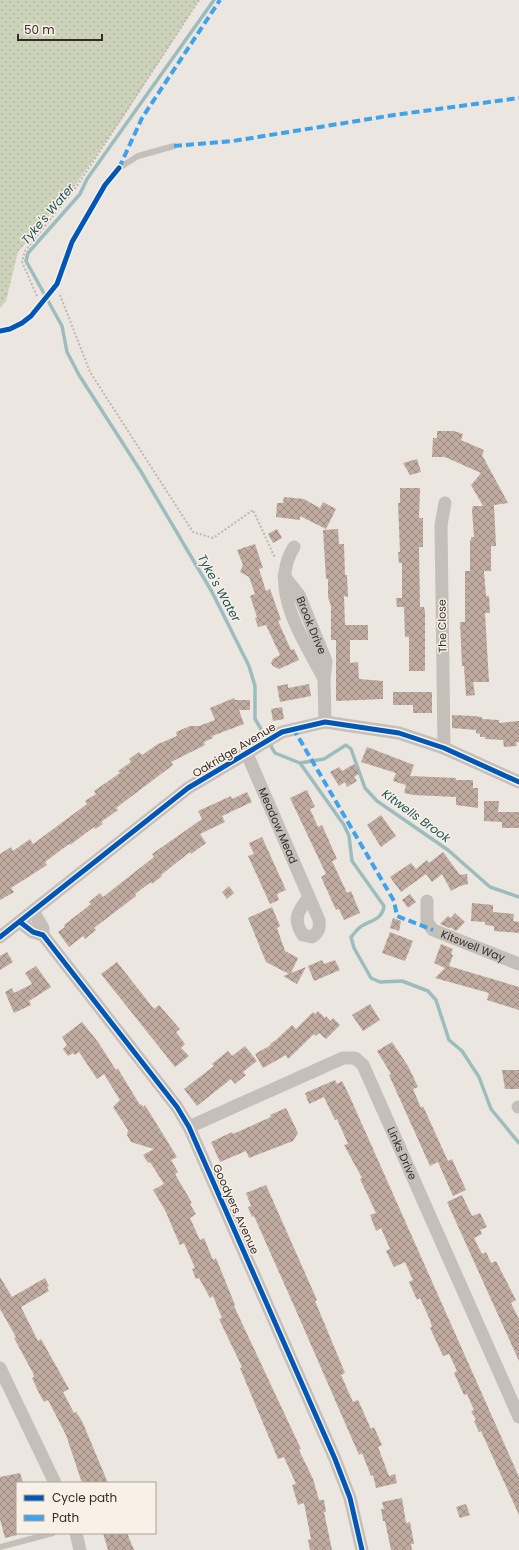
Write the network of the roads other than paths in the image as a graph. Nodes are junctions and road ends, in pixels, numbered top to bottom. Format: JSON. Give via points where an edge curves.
{"nodes":[{"id":1,"x":174,"y":146,"type":"dead end"},
{"id":2,"x":0,"y":330,"type":"edge"},
{"id":3,"x":445,"y":503,"type":"dead end"},
{"id":4,"x":294,"y":547,"type":"dead end"},
{"id":5,"x":325,"y":722,"type":"junction"},
{"id":6,"x":444,"y":748,"type":"junction"},
{"id":7,"x":247,"y":754,"type":"junction"},
{"id":8,"x":519,"y":782,"type":"edge"},
{"id":9,"x":309,"y":898,"type":"dead end"},
{"id":10,"x":427,"y":901,"type":"dead end"},
{"id":11,"x":33,"y":911,"type":"junction"},
{"id":12,"x":20,"y":922,"type":"junction"},
{"id":13,"x":43,"y":936,"type":"junction"},
{"id":14,"x":0,"y":937,"type":"edge"},
{"id":15,"x":519,"y":964,"type":"edge"},
{"id":16,"x":189,"y":1127,"type":"junction"},
{"id":17,"x":0,"y":1368,"type":"edge"},
{"id":18,"x":519,"y":1417,"type":"edge"},
{"id":19,"x":55,"y":1482,"type":"edge"},
{"id":20,"x":49,"y":1534,"type":"edge"},
{"id":21,"x":76,"y":1534,"type":"edge"},
{"id":22,"x":0,"y":1547,"type":"edge"},
{"id":23,"x":80,"y":1550,"type":"edge"},
{"id":24,"x":362,"y":1550,"type":"edge"}],
"edges":[{"from":1,"to":2,"type":"lane","via":[[138,156],[119,168],[105,185],[72,242],[57,284],[31,316],[10,329]]},
{"from":3,"to":6,"type":"street","name":"The Close","via":[[441,525]]},
{"from":4,"to":5,"type":"street","name":"Brook Drive","via":[[288,556],[284,576],[286,594],[297,624],[324,679]]},
{"from":5,"to":6,"type":"street","name":"Oakridge Avenue","via":[[399,733]]},
{"from":5,"to":7,"type":"street","name":"Oakridge Avenue","via":[[293,728]]},
{"from":6,"to":8,"type":"street","name":"Oakridge Avenue"},
{"from":7,"to":9,"type":"street","name":"Meadow Mead"},
{"from":7,"to":11,"type":"street","name":"Oakridge Avenue","via":[[188,788]]},
{"from":10,"to":15,"type":"street","name":"Kitswell Way","via":[[427,922],[434,930]]},
{"from":11,"to":12,"type":"street","name":"Oakridge Avenue"},
{"from":11,"to":13,"type":"street","name":"Goodyers Avenue","via":[[43,928]]},
{"from":12,"to":13,"type":"street","name":"Goodyers Avenue"},
{"from":12,"to":14,"type":"street","name":"Oakridge Avenue"},
{"from":13,"to":16,"type":"street","name":"Goodyers Avenue","via":[[177,1107]]},
{"from":16,"to":18,"type":"street","name":"Links Drive","via":[[343,1058],[355,1058],[363,1065]]},
{"from":16,"to":24,"type":"street","name":"Goodyers Avenue","via":[[335,1459],[350,1498]]},
{"from":17,"to":19,"type":"street"},
{"from":20,"to":22,"type":"lane"},
{"from":21,"to":23,"type":"street"}]}
